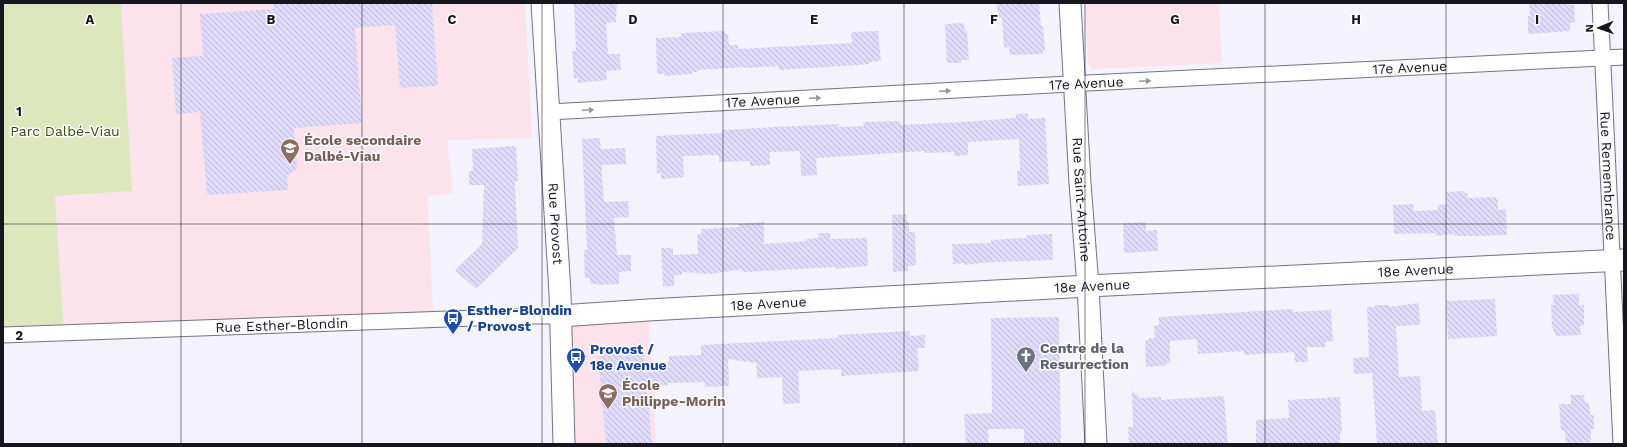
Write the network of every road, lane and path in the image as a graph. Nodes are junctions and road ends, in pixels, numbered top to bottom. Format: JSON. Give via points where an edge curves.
{"nodes":[{"id":1,"x":542,"y":3,"type":"edge"},
{"id":2,"x":1070,"y":3,"type":"edge"},
{"id":3,"x":1600,"y":3,"type":"edge"},
{"id":4,"x":1624,"y":57,"type":"edge"},
{"id":5,"x":1603,"y":58,"type":"junction"},
{"id":6,"x":1074,"y":84,"type":"junction"},
{"id":7,"x":549,"y":112,"type":"junction"},
{"id":8,"x":1618,"y":260,"type":"edge"},
{"id":9,"x":1088,"y":286,"type":"junction"},
{"id":10,"x":560,"y":316,"type":"junction"},
{"id":11,"x":3,"y":335,"type":"edge"},
{"id":12,"x":564,"y":444,"type":"edge"},
{"id":13,"x":1096,"y":444,"type":"edge"},
{"id":14,"x":1621,"y":444,"type":"edge"}],
"edges":[{"from":1,"to":7,"type":"street","name":"Rue Provost"},
{"from":2,"to":6,"type":"street","name":"Rue Saint-Antoine"},
{"from":3,"to":5,"type":"street","name":"Rue Remembrance"},
{"from":4,"to":5,"type":"street","name":"17e Avenue"},
{"from":6,"to":5,"type":"street","name":"17e Avenue","one_way":true},
{"from":5,"to":8,"type":"street","name":"Rue Remembrance"},
{"from":7,"to":6,"type":"street","name":"17e Avenue","one_way":true},
{"from":6,"to":9,"type":"street","name":"Rue Saint-Antoine"},
{"from":7,"to":10,"type":"street","name":"Rue Provost"},
{"from":8,"to":9,"type":"street","name":"18e Avenue"},
{"from":8,"to":14,"type":"street","name":"Rue Remembrance"},
{"from":9,"to":10,"type":"street","name":"18e Avenue"},
{"from":9,"to":13,"type":"street","name":"Rue Saint-Antoine"},
{"from":10,"to":11,"type":"street","name":"Rue Esther-Blondin"},
{"from":10,"to":12,"type":"street","name":"Rue Provost"}]}
